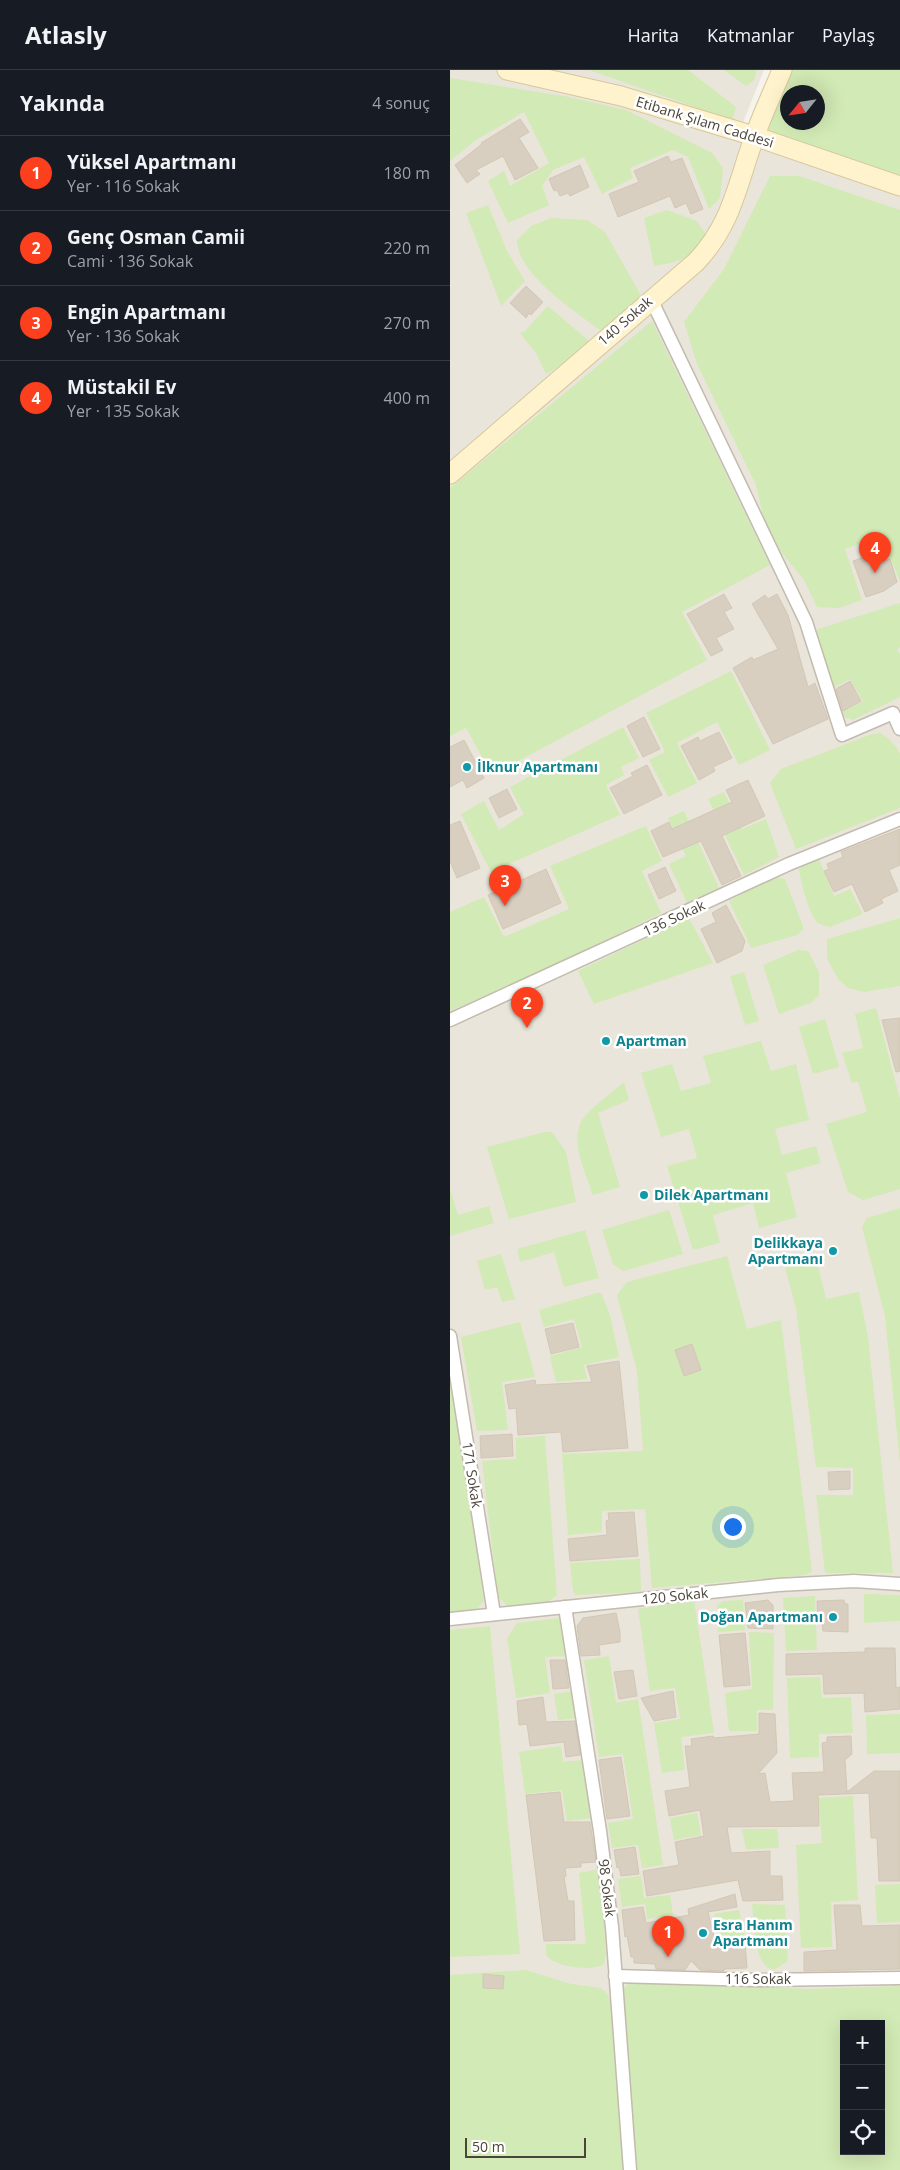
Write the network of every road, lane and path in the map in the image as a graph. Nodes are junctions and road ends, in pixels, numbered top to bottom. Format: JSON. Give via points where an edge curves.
{"nodes":[{"id":1,"x":507,"y":70,"type":"edge"},
{"id":2,"x":782,"y":70,"type":"edge"},
{"id":3,"x":754,"y":136,"type":"junction"},
{"id":4,"x":900,"y":186,"type":"edge"},
{"id":5,"x":651,"y":299,"type":"junction"},
{"id":6,"x":450,"y":474,"type":"edge"},
{"id":7,"x":900,"y":729,"type":"edge"},
{"id":8,"x":900,"y":819,"type":"edge"},
{"id":9,"x":450,"y":1020,"type":"edge"},
{"id":10,"x":450,"y":1336,"type":"edge"},
{"id":11,"x":900,"y":1584,"type":"edge"},
{"id":12,"x":565,"y":1607,"type":"junction"},
{"id":13,"x":494,"y":1614,"type":"junction"},
{"id":14,"x":450,"y":1619,"type":"edge"},
{"id":15,"x":616,"y":1976,"type":"junction"},
{"id":16,"x":900,"y":1978,"type":"edge"},
{"id":17,"x":630,"y":2170,"type":"edge"}],
"edges":[{"from":1,"to":3,"type":"main road","name":"Etibank Şılam Caddesi","via":[[621,96]]},
{"from":2,"to":3,"type":"main road","name":"140 Sokak"},
{"from":3,"to":4,"type":"main road","name":"Etibank Şılam Caddesi"},
{"from":3,"to":5,"type":"main road","name":"140 Sokak","via":[[729,216],[718,237],[696,262]]},
{"from":5,"to":6,"type":"main road","name":"140 Sokak"},
{"from":5,"to":7,"type":"street","via":[[806,622],[842,735],[893,713]]},
{"from":8,"to":9,"type":"street","name":"136 Sokak","via":[[790,864]]},
{"from":10,"to":13,"type":"street","name":"171 Sokak"},
{"from":11,"to":12,"type":"street","name":"120 Sokak","via":[[821,1582]]},
{"from":12,"to":13,"type":"street","name":"120 Sokak"},
{"from":12,"to":15,"type":"street","name":"98 Sokak","via":[[600,1831]]},
{"from":13,"to":14,"type":"street","name":"120 Sokak"},
{"from":15,"to":16,"type":"street","name":"116 Sokak","via":[[756,1980]]},
{"from":15,"to":17,"type":"street","name":"98 Sokak"}]}
